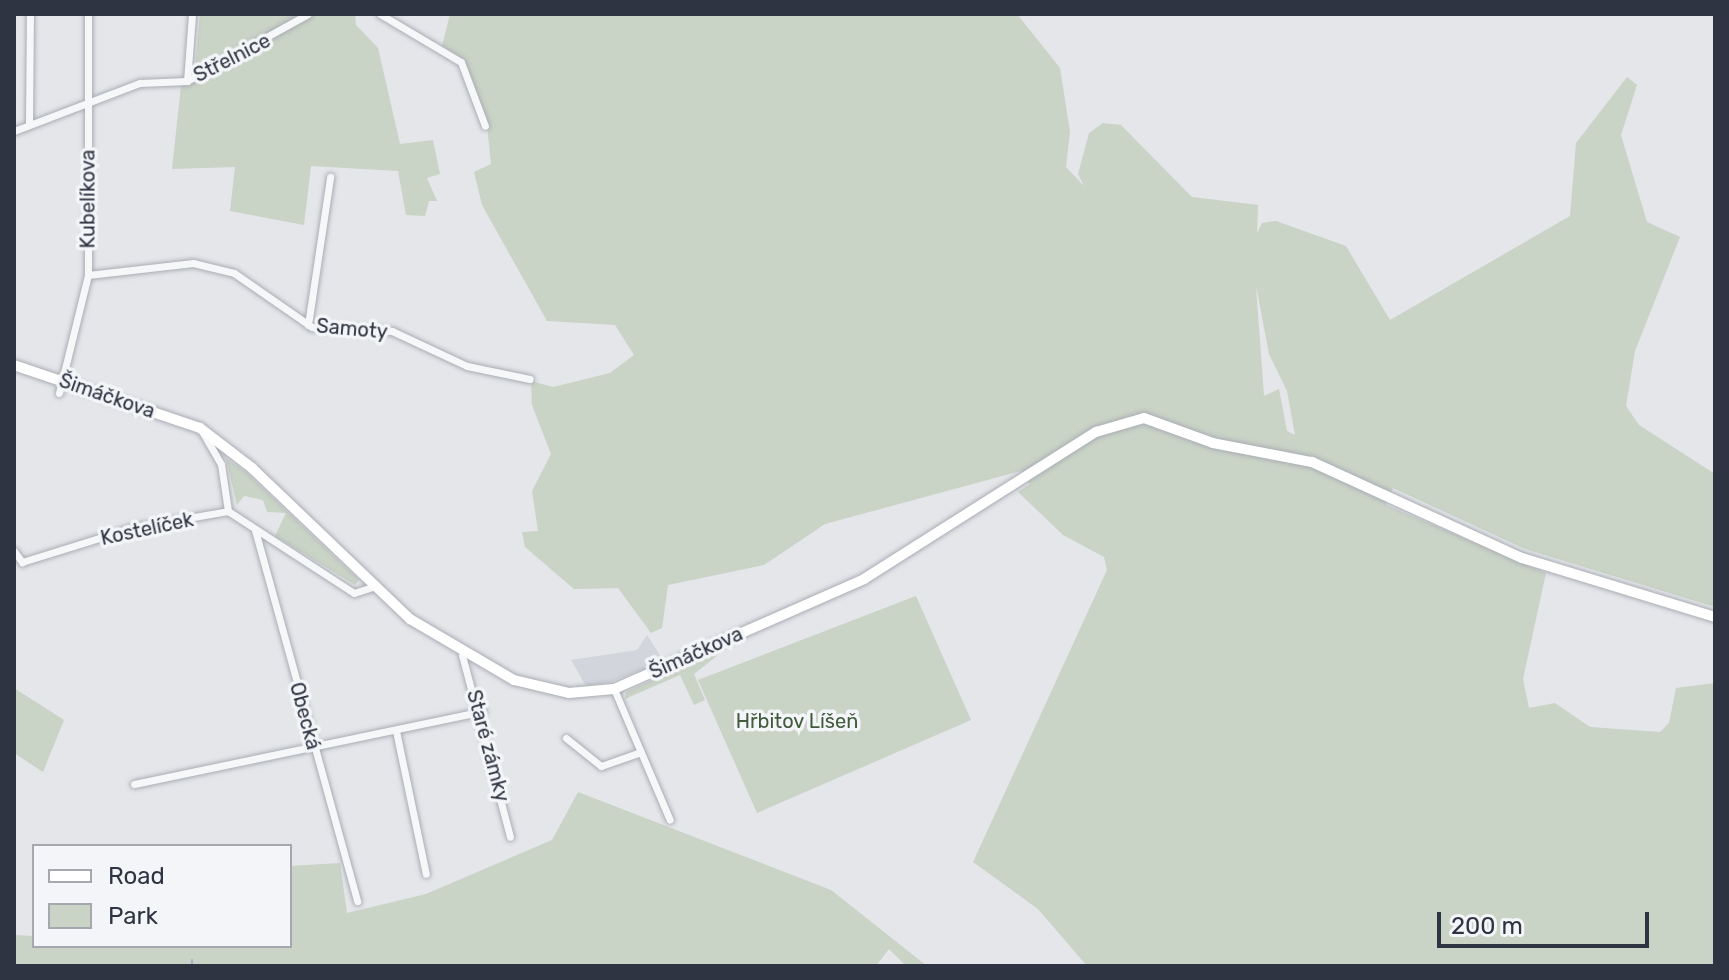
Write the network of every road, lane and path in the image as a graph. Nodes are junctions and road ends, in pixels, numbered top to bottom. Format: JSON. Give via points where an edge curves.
{"nodes":[{"id":1,"x":30,"y":14,"type":"edge"},
{"id":2,"x":88,"y":14,"type":"edge"},
{"id":3,"x":192,"y":14,"type":"edge"},
{"id":4,"x":308,"y":14,"type":"edge"},
{"id":5,"x":380,"y":14,"type":"edge"},
{"id":6,"x":187,"y":81,"type":"junction"},
{"id":7,"x":88,"y":103,"type":"junction"},
{"id":8,"x":29,"y":124,"type":"junction"},
{"id":9,"x":485,"y":126,"type":"dead end"},
{"id":10,"x":14,"y":131,"type":"edge"},
{"id":11,"x":330,"y":177,"type":"dead end"},
{"id":12,"x":88,"y":275,"type":"junction"},
{"id":13,"x":308,"y":325,"type":"junction"},
{"id":14,"x":14,"y":365,"type":"edge"},
{"id":15,"x":530,"y":379,"type":"dead end"},
{"id":16,"x":63,"y":381,"type":"junction"},
{"id":17,"x":59,"y":393,"type":"dead end"},
{"id":18,"x":200,"y":428,"type":"junction"},
{"id":19,"x":228,"y":511,"type":"junction"},
{"id":20,"x":255,"y":530,"type":"junction"},
{"id":21,"x":14,"y":551,"type":"edge"},
{"id":22,"x":375,"y":586,"type":"junction"},
{"id":23,"x":1715,"y":617,"type":"edge"},
{"id":24,"x":462,"y":655,"type":"junction"},
{"id":25,"x":614,"y":689,"type":"junction"},
{"id":26,"x":482,"y":711,"type":"junction"},
{"id":27,"x":396,"y":731,"type":"junction"},
{"id":28,"x":566,"y":738,"type":"dead end"},
{"id":29,"x":314,"y":749,"type":"junction"},
{"id":30,"x":641,"y":752,"type":"junction"},
{"id":31,"x":134,"y":784,"type":"dead end"},
{"id":32,"x":670,"y":820,"type":"dead end"},
{"id":33,"x":510,"y":837,"type":"dead end"},
{"id":34,"x":426,"y":874,"type":"dead end"},
{"id":35,"x":357,"y":901,"type":"dead end"}],
"edges":[{"from":1,"to":8,"type":"street"},
{"from":2,"to":7,"type":"street","name":"Kubelíkova"},
{"from":3,"to":6,"type":"street"},
{"from":4,"to":6,"type":"street","name":"Střelnice"},
{"from":5,"to":9,"type":"street","via":[[461,62]]},
{"from":6,"to":7,"type":"street","name":"Střelnice","via":[[140,83]]},
{"from":7,"to":8,"type":"street","name":"Střelnice"},
{"from":7,"to":12,"type":"street","name":"Kubelíkova"},
{"from":8,"to":10,"type":"street","name":"Střelnice"},
{"from":11,"to":13,"type":"street"},
{"from":12,"to":13,"type":"street","name":"Samoty","via":[[193,263],[234,273]]},
{"from":12,"to":16,"type":"street","name":"Kubelíkova"},
{"from":13,"to":15,"type":"street","name":"Samoty","via":[[392,331],[467,366]]},
{"from":14,"to":16,"type":"street","name":"Šimáčkova"},
{"from":16,"to":17,"type":"street","name":"Kubelíkova"},
{"from":16,"to":18,"type":"street","name":"Šimáčkova"},
{"from":18,"to":19,"type":"street","via":[[221,464]]},
{"from":18,"to":22,"type":"street","name":"Šimáčkova","via":[[252,468]]},
{"from":19,"to":20,"type":"street"},
{"from":19,"to":21,"type":"street","name":"Kostelíček","via":[[131,528],[22,562]]},
{"from":20,"to":22,"type":"street","via":[[354,593]]},
{"from":20,"to":29,"type":"street","name":"Obecká"},
{"from":22,"to":24,"type":"street","name":"Šimáčkova"},
{"from":23,"to":25,"type":"street","name":"Šimáčkova","via":[[1522,558],[1312,462],[1213,443],[1161,420],[1096,432],[864,579]]},
{"from":24,"to":25,"type":"street","name":"Šimáčkova","via":[[541,689]]},
{"from":24,"to":26,"type":"street","name":"Staré zámky"},
{"from":25,"to":30,"type":"street"},
{"from":26,"to":27,"type":"street"},
{"from":26,"to":33,"type":"street","name":"Staré zámky"},
{"from":27,"to":29,"type":"street"},
{"from":27,"to":34,"type":"street"},
{"from":28,"to":30,"type":"street","via":[[601,766]]},
{"from":29,"to":31,"type":"street"},
{"from":29,"to":35,"type":"street","name":"Obecká"},
{"from":30,"to":32,"type":"street"}]}
